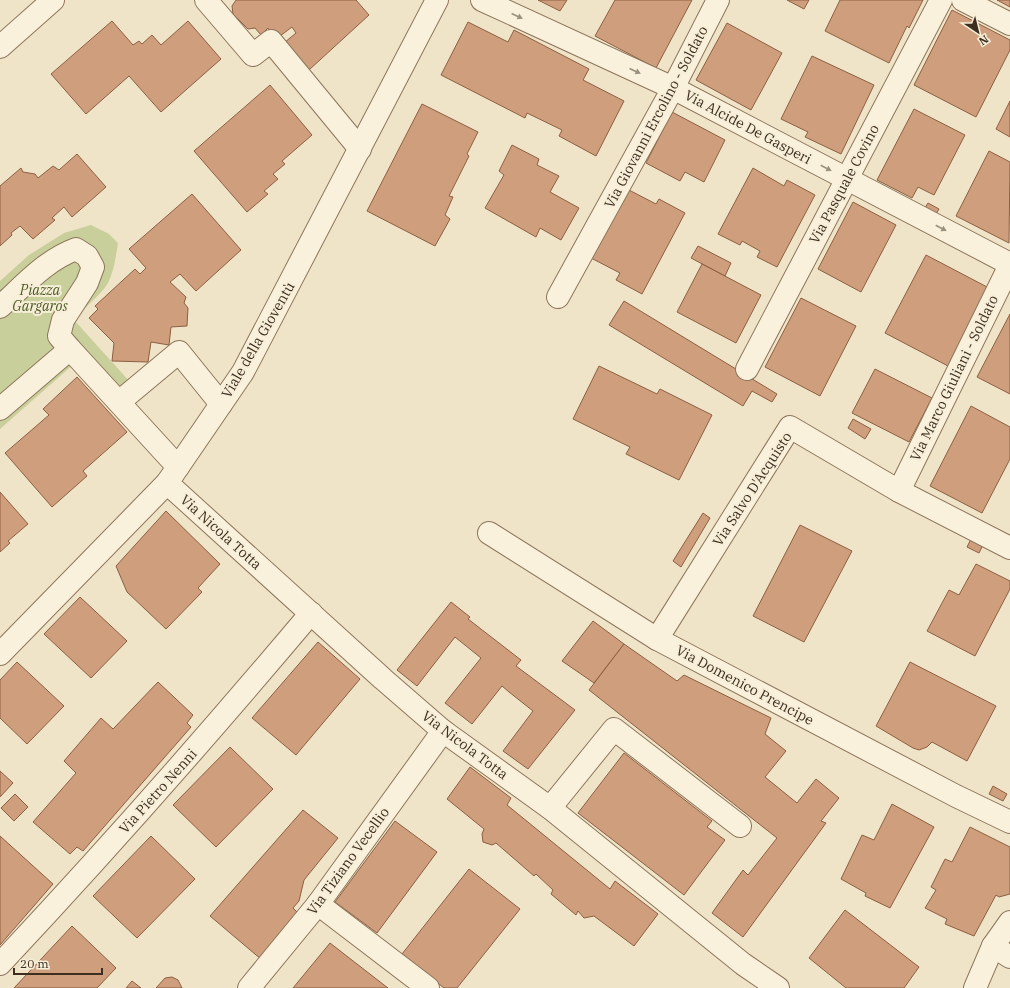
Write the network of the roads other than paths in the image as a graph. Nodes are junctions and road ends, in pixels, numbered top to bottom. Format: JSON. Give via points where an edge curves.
{"nodes":[{"id":1,"x":52,"y":0,"type":"edge"},
{"id":2,"x":206,"y":0,"type":"edge"},
{"id":3,"x":437,"y":0,"type":"edge"},
{"id":4,"x":482,"y":0,"type":"edge"},
{"id":5,"x":718,"y":0,"type":"edge"},
{"id":6,"x":941,"y":0,"type":"edge"},
{"id":7,"x":963,"y":0,"type":"edge"},
{"id":8,"x":1010,"y":24,"type":"edge"},
{"id":9,"x":0,"y":47,"type":"edge"},
{"id":10,"x":673,"y":88,"type":"junction"},
{"id":11,"x":360,"y":149,"type":"junction"},
{"id":12,"x":847,"y":179,"type":"junction"},
{"id":13,"x":1010,"y":264,"type":"edge"},
{"id":14,"x":558,"y":297,"type":"dead end"},
{"id":15,"x":0,"y":307,"type":"edge"},
{"id":16,"x":70,"y":349,"type":"junction"},
{"id":17,"x":747,"y":369,"type":"dead end"},
{"id":18,"x":119,"y":402,"type":"junction"},
{"id":19,"x":221,"y":404,"type":"junction"},
{"id":20,"x":0,"y":409,"type":"edge"},
{"id":21,"x":172,"y":475,"type":"junction"},
{"id":22,"x":899,"y":492,"type":"junction"},
{"id":23,"x":489,"y":533,"type":"dead end"},
{"id":24,"x":1010,"y":548,"type":"edge"},
{"id":25,"x":311,"y":613,"type":"junction"},
{"id":26,"x":657,"y":639,"type":"junction"},
{"id":27,"x":0,"y":654,"type":"edge"},
{"id":28,"x":443,"y":731,"type":"junction"},
{"id":29,"x":550,"y":808,"type":"junction"},
{"id":30,"x":1010,"y":822,"type":"edge"},
{"id":31,"x":740,"y":826,"type":"dead end"},
{"id":32,"x":318,"y":904,"type":"junction"},
{"id":33,"x":1010,"y":922,"type":"edge"},
{"id":34,"x":1001,"y":952,"type":"edge"},
{"id":35,"x":0,"y":964,"type":"edge"},
{"id":36,"x":254,"y":986,"type":"edge"},
{"id":37,"x":428,"y":988,"type":"edge"},
{"id":38,"x":778,"y":988,"type":"edge"},
{"id":39,"x":975,"y":988,"type":"edge"}],
"edges":[{"from":1,"to":9,"type":"street"},
{"from":2,"to":11,"type":"street","via":[[253,55],[271,41]]},
{"from":3,"to":11,"type":"street","name":"Viale della Gioventù"},
{"from":4,"to":10,"type":"street","name":"Via Alcide De Gasperi","one_way":true},
{"from":5,"to":10,"type":"street","name":"Via Giovanni Ercolino - Soldato"},
{"from":6,"to":12,"type":"street","name":"Via Pasquale Covino"},
{"from":7,"to":8,"type":"street"},
{"from":10,"to":12,"type":"street","name":"Via Alcide De Gasperi","one_way":true},
{"from":10,"to":14,"type":"street","name":"Via Giovanni Ercolino - Soldato"},
{"from":11,"to":19,"type":"street","name":"Viale della Gioventù","via":[[266,330],[243,372]]},
{"from":12,"to":13,"type":"street","name":"Via Alcide De Gasperi","one_way":true},
{"from":12,"to":17,"type":"street","name":"Via Pasquale Covino"},
{"from":13,"to":22,"type":"street","name":"Via Marco Giuliani - Soldato"},
{"from":15,"to":16,"type":"street","name":"Via Nicola Totta","via":[[43,267],[60,255],[76,249],[88,256],[93,267],[87,283],[63,320],[59,336]]},
{"from":16,"to":18,"type":"street","name":"Via Nicola Totta"},
{"from":16,"to":20,"type":"street"},
{"from":18,"to":19,"type":"street","via":[[179,352]]},
{"from":18,"to":21,"type":"street","name":"Via Nicola Totta"},
{"from":19,"to":21,"type":"street","name":"Viale della Gioventù"},
{"from":21,"to":25,"type":"street","name":"Via Nicola Totta"},
{"from":21,"to":27,"type":"street","name":"Viale della Gioventù"},
{"from":22,"to":24,"type":"street","name":"Via Salvo D'Acquisto"},
{"from":22,"to":26,"type":"street","name":"Via Salvo D'Acquisto","via":[[790,427]]},
{"from":23,"to":26,"type":"street","name":"Via Domenico Prencipe"},
{"from":25,"to":28,"type":"street","name":"Via Nicola Totta"},
{"from":25,"to":35,"type":"street","name":"Via Pietro Nenni","via":[[159,790]]},
{"from":26,"to":30,"type":"street","name":"Via Domenico Prencipe"},
{"from":28,"to":29,"type":"street","name":"Via Nicola Totta"},
{"from":28,"to":32,"type":"street","name":"Via Tiziano Vecellio"},
{"from":29,"to":31,"type":"street","via":[[614,729]]},
{"from":29,"to":38,"type":"street","name":"Via Nicola Totta","via":[[743,964]]},
{"from":32,"to":36,"type":"street","name":"Via Tiziano Vecellio"},
{"from":32,"to":37,"type":"street"},
{"from":33,"to":34,"type":"street"},
{"from":34,"to":39,"type":"street"}]}
